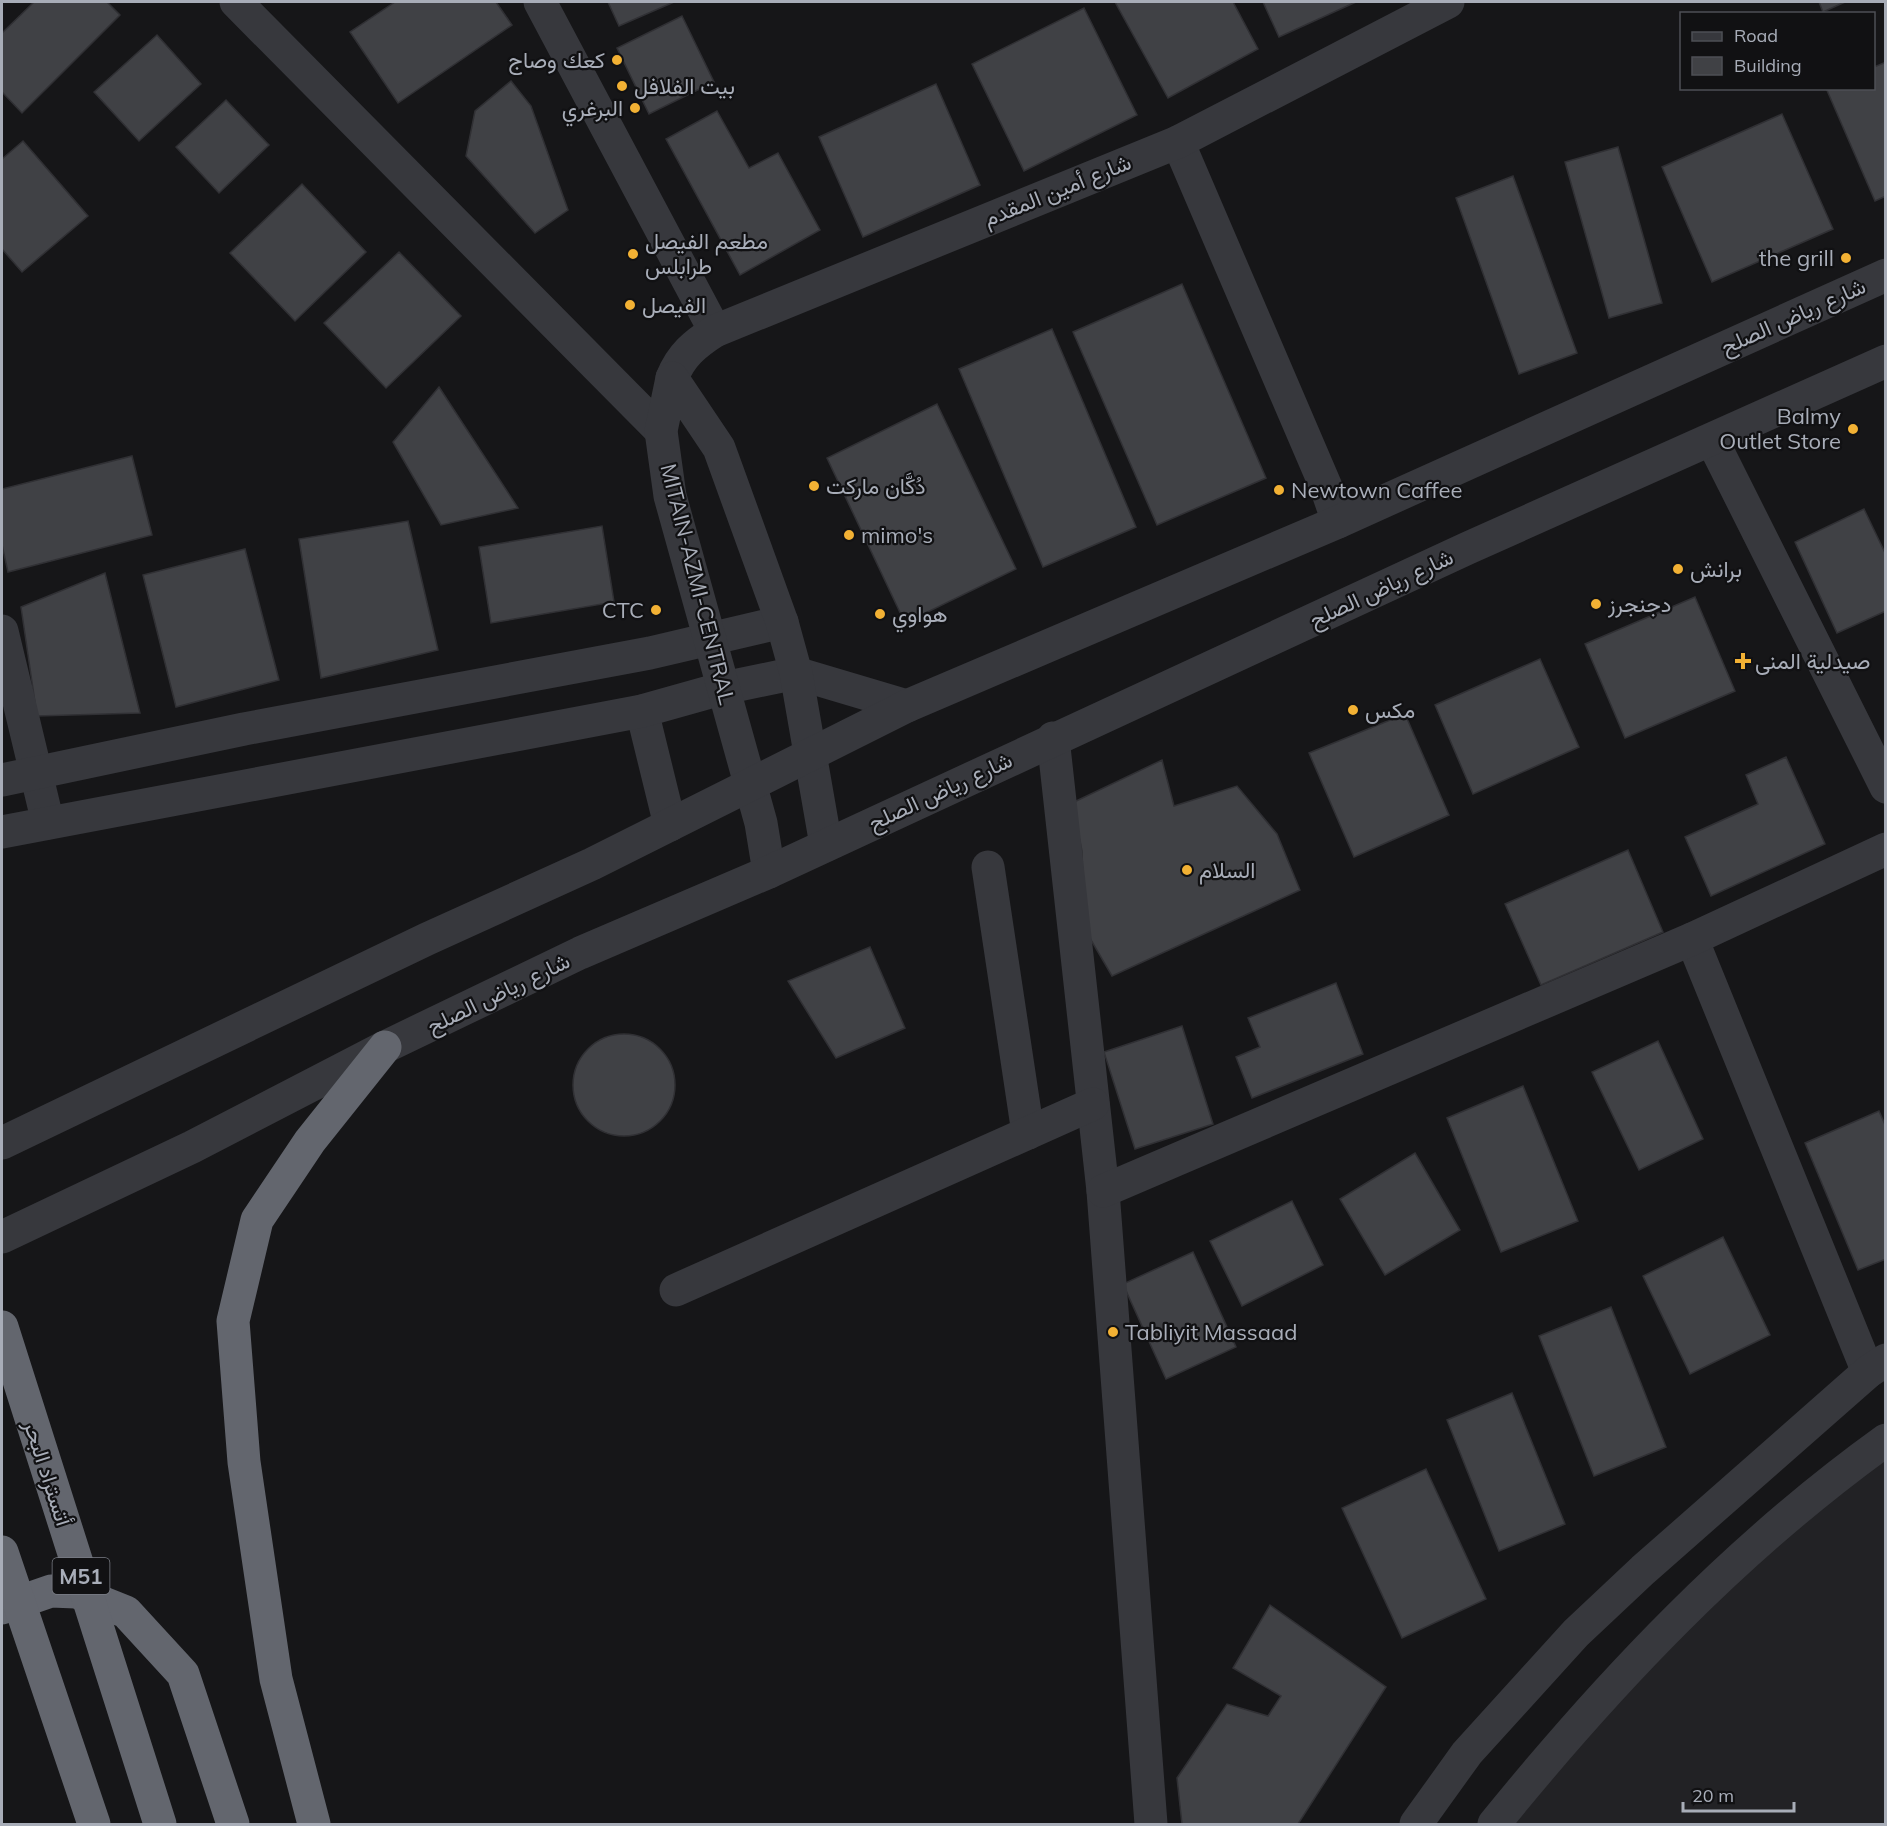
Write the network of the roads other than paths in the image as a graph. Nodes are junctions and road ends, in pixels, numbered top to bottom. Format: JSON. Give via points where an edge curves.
{"nodes":[{"id":1,"x":540,"y":2,"type":"edge"},
{"id":2,"x":1448,"y":2,"type":"edge"},
{"id":3,"x":243,"y":3,"type":"edge"},
{"id":4,"x":1178,"y":142,"type":"junction"},
{"id":5,"x":1886,"y":275,"type":"edge"},
{"id":6,"x":715,"y":331,"type":"junction"},
{"id":7,"x":1886,"y":361,"type":"edge"},
{"id":8,"x":672,"y":378,"type":"junction"},
{"id":9,"x":661,"y":430,"type":"junction"},
{"id":10,"x":1712,"y":440,"type":"junction"},
{"id":11,"x":1338,"y":522,"type":"junction"},
{"id":12,"x":782,"y":622,"type":"junction"},
{"id":13,"x":2,"y":631,"type":"edge"},
{"id":14,"x":709,"y":639,"type":"junction"},
{"id":15,"x":796,"y":673,"type":"junction"},
{"id":16,"x":724,"y":688,"type":"junction"},
{"id":17,"x":907,"y":705,"type":"junction"},
{"id":18,"x":642,"y":711,"type":"junction"},
{"id":19,"x":1053,"y":738,"type":"junction"},
{"id":20,"x":811,"y":752,"type":"junction"},
{"id":21,"x":37,"y":773,"type":"junction"},
{"id":22,"x":2,"y":780,"type":"edge"},
{"id":23,"x":751,"y":783,"type":"junction"},
{"id":24,"x":1886,"y":787,"type":"edge"},
{"id":25,"x":48,"y":823,"type":"junction"},
{"id":26,"x":670,"y":825,"type":"junction"},
{"id":27,"x":2,"y":832,"type":"edge"},
{"id":28,"x":826,"y":845,"type":"junction"},
{"id":29,"x":1886,"y":849,"type":"edge"},
{"id":30,"x":988,"y":867,"type":"dead end"},
{"id":31,"x":769,"y":872,"type":"junction"},
{"id":32,"x":1692,"y":939,"type":"junction"},
{"id":33,"x":385,"y":1047,"type":"junction"},
{"id":34,"x":1093,"y":1104,"type":"junction"},
{"id":35,"x":1028,"y":1133,"type":"junction"},
{"id":36,"x":2,"y":1143,"type":"edge"},
{"id":37,"x":1103,"y":1191,"type":"junction"},
{"id":38,"x":2,"y":1237,"type":"edge"},
{"id":39,"x":676,"y":1290,"type":"dead end"},
{"id":40,"x":2,"y":1327,"type":"edge"},
{"id":41,"x":1877,"y":1366,"type":"edge"},
{"id":42,"x":1886,"y":1440,"type":"edge"},
{"id":43,"x":2,"y":1552,"type":"edge"},
{"id":44,"x":2,"y":1608,"type":"edge"},
{"id":45,"x":94,"y":1824,"type":"edge"},
{"id":46,"x":160,"y":1824,"type":"edge"},
{"id":47,"x":233,"y":1824,"type":"edge"},
{"id":48,"x":314,"y":1824,"type":"edge"},
{"id":49,"x":1150,"y":1824,"type":"edge"},
{"id":50,"x":1416,"y":1824,"type":"edge"},
{"id":51,"x":1494,"y":1824,"type":"edge"}],
"edges":[{"from":1,"to":6,"type":"street"},
{"from":2,"to":4,"type":"street","name":"شارع أمين المقدم"},
{"from":3,"to":9,"type":"street"},
{"from":4,"to":6,"type":"street","name":"شارع أمين المقدم"},
{"from":4,"to":11,"type":"street"},
{"from":5,"to":11,"type":"street","name":"شارع رياض الصلح"},
{"from":6,"to":8,"type":"street","name":"شارع أمين المقدم","via":[[678,362]]},
{"from":7,"to":10,"type":"street","name":"شارع رياض الصلح"},
{"from":8,"to":9,"type":"street","name":"MITAIN-AZMI-CENTRAL"},
{"from":8,"to":12,"type":"street","via":[[719,447]]},
{"from":9,"to":14,"type":"street","name":"MITAIN-AZMI-CENTRAL","via":[[670,496]]},
{"from":10,"to":19,"type":"street","name":"شارع رياض الصلح"},
{"from":10,"to":24,"type":"street"},
{"from":11,"to":17,"type":"street","name":"شارع رياض الصلح"},
{"from":12,"to":14,"type":"street"},
{"from":12,"to":15,"type":"street"},
{"from":13,"to":21,"type":"street"},
{"from":14,"to":16,"type":"street","name":"MITAIN-AZMI-CENTRAL"},
{"from":14,"to":21,"type":"street"},
{"from":15,"to":16,"type":"street"},
{"from":15,"to":17,"type":"street"},
{"from":15,"to":20,"type":"street"},
{"from":16,"to":18,"type":"street"},
{"from":16,"to":23,"type":"street","name":"MITAIN-AZMI-CENTRAL"},
{"from":17,"to":20,"type":"street","name":"شارع رياض الصلح"},
{"from":18,"to":25,"type":"street"},
{"from":18,"to":26,"type":"street"},
{"from":19,"to":28,"type":"street","name":"شارع رياض الصلح"},
{"from":19,"to":34,"type":"street"},
{"from":20,"to":23,"type":"street","name":"شارع رياض الصلح"},
{"from":20,"to":28,"type":"street"},
{"from":21,"to":22,"type":"street"},
{"from":21,"to":25,"type":"street"},
{"from":23,"to":26,"type":"street","name":"شارع رياض الصلح"},
{"from":23,"to":31,"type":"street","name":"MITAIN-AZMI-CENTRAL"},
{"from":25,"to":27,"type":"street"},
{"from":26,"to":36,"type":"street","name":"شارع رياض الصلح"},
{"from":28,"to":31,"type":"street","name":"شارع رياض الصلح"},
{"from":29,"to":32,"type":"street"},
{"from":30,"to":35,"type":"street"},
{"from":31,"to":33,"type":"street","name":"شارع رياض الصلح","via":[[580,953]]},
{"from":32,"to":37,"type":"street"},
{"from":32,"to":41,"type":"street"},
{"from":33,"to":38,"type":"street","name":"شارع رياض الصلح","via":[[192,1147]]},
{"from":33,"to":48,"type":"highway","via":[[310,1142],[257,1220],[233,1321],[244,1462],[276,1680]]},
{"from":34,"to":35,"type":"street"},
{"from":34,"to":37,"type":"street"},
{"from":35,"to":39,"type":"street"},
{"from":37,"to":49,"type":"street"},
{"from":40,"to":46,"type":"highway","name":"أتستراد البحر","number":"M51","bridge":true},
{"from":41,"to":50,"type":"street","via":[[1642,1570],[1576,1633],[1467,1753]]},
{"from":42,"to":51,"type":"street","via":[[1763,1539],[1665,1629]]},
{"from":43,"to":45,"type":"highway","bridge":true},
{"from":44,"to":47,"type":"highway","via":[[51,1591],[75,1592],[126,1612],[183,1674]]}]}
